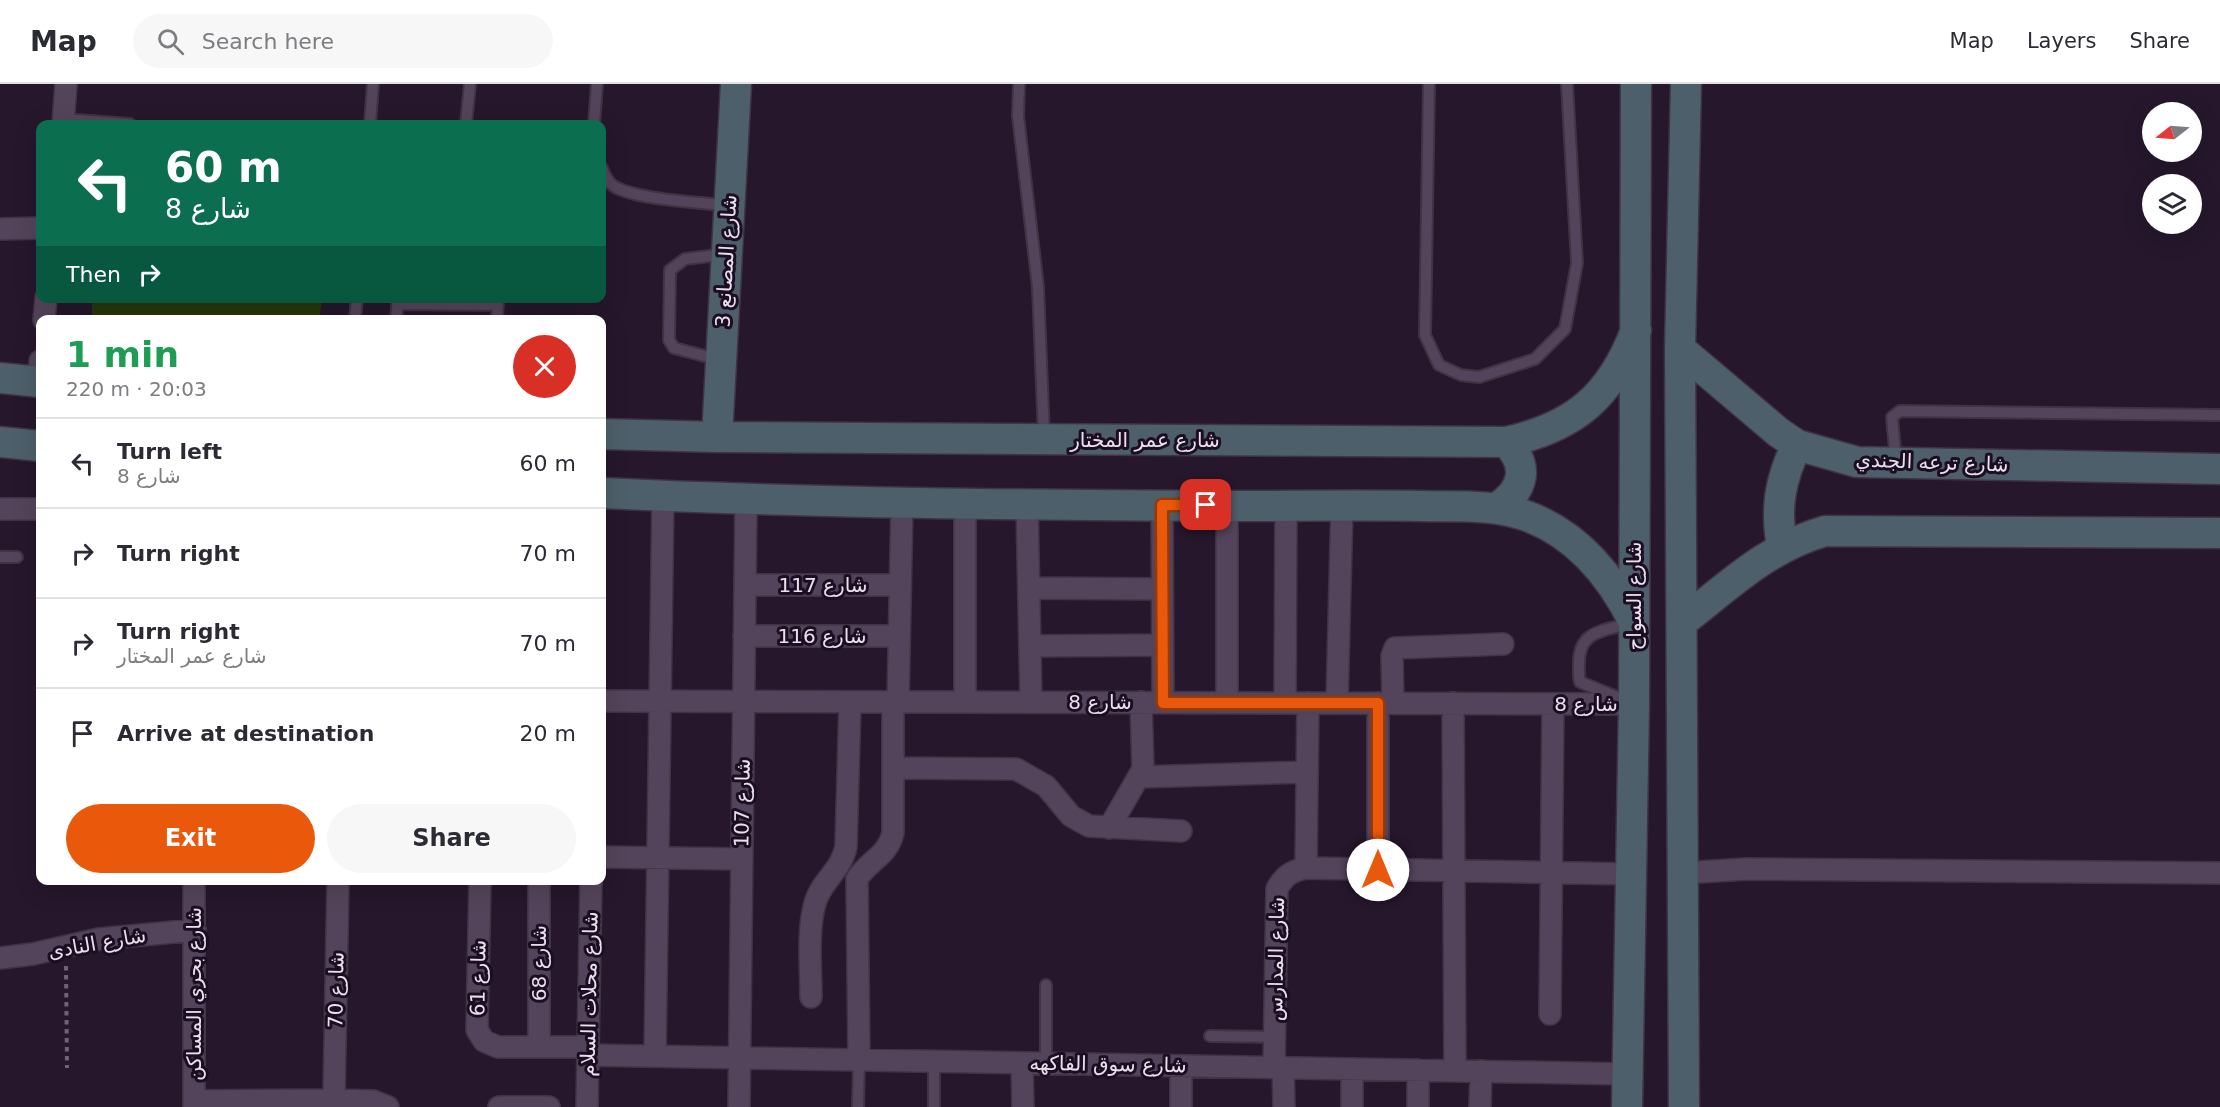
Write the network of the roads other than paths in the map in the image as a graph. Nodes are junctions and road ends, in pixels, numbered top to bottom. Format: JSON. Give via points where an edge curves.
{"nodes":[{"id":1,"x":66,"y":84,"type":"edge"},
{"id":2,"x":373,"y":84,"type":"edge"},
{"id":3,"x":470,"y":84,"type":"edge"},
{"id":4,"x":597,"y":84,"type":"edge"},
{"id":5,"x":736,"y":84,"type":"edge"},
{"id":6,"x":1019,"y":84,"type":"edge"},
{"id":7,"x":1429,"y":84,"type":"edge"},
{"id":8,"x":1567,"y":84,"type":"edge"},
{"id":9,"x":1636,"y":84,"type":"edge"},
{"id":10,"x":1686,"y":84,"type":"edge"},
{"id":11,"x":63,"y":120,"type":"edge"},
{"id":12,"x":370,"y":120,"type":"edge"},
{"id":13,"x":466,"y":120,"type":"edge"},
{"id":14,"x":594,"y":120,"type":"edge"},
{"id":15,"x":606,"y":178,"type":"edge"},
{"id":16,"x":729,"y":206,"type":"junction"},
{"id":17,"x":36,"y":228,"type":"edge"},
{"id":18,"x":0,"y":229,"type":"edge"},
{"id":19,"x":727,"y":254,"type":"junction"},
{"id":20,"x":1636,"y":330,"type":"junction"},
{"id":21,"x":1680,"y":349,"type":"junction"},
{"id":22,"x":721,"y":360,"type":"junction"},
{"id":23,"x":36,"y":375,"type":"edge"},
{"id":24,"x":0,"y":378,"type":"edge"},
{"id":25,"x":2220,"y":415,"type":"edge"},
{"id":26,"x":606,"y":434,"type":"edge"},
{"id":27,"x":717,"y":437,"type":"junction"},
{"id":28,"x":1044,"y":439,"type":"junction"},
{"id":29,"x":0,"y":442,"type":"edge"},
{"id":30,"x":1506,"y":442,"type":"junction"},
{"id":31,"x":36,"y":446,"type":"edge"},
{"id":32,"x":1797,"y":446,"type":"junction"},
{"id":33,"x":1896,"y":462,"type":"junction"},
{"id":34,"x":2220,"y":469,"type":"edge"},
{"id":35,"x":606,"y":493,"type":"edge"},
{"id":36,"x":663,"y":496,"type":"junction"},
{"id":37,"x":746,"y":500,"type":"junction"},
{"id":38,"x":902,"y":502,"type":"junction"},
{"id":39,"x":965,"y":503,"type":"junction"},
{"id":40,"x":1027,"y":503,"type":"junction"},
{"id":41,"x":1342,"y":504,"type":"junction"},
{"id":42,"x":1162,"y":505,"type":"junction"},
{"id":43,"x":1227,"y":506,"type":"junction"},
{"id":44,"x":1286,"y":506,"type":"junction"},
{"id":45,"x":1497,"y":507,"type":"junction"},
{"id":46,"x":0,"y":509,"type":"edge"},
{"id":47,"x":36,"y":509,"type":"edge"},
{"id":48,"x":2220,"y":533,"type":"edge"},
{"id":49,"x":1782,"y":546,"type":"junction"},
{"id":50,"x":0,"y":557,"type":"edge"},
{"id":51,"x":17,"y":557,"type":"dead end"},
{"id":52,"x":745,"y":585,"type":"junction"},
{"id":53,"x":900,"y":585,"type":"junction"},
{"id":54,"x":1029,"y":588,"type":"junction"},
{"id":55,"x":1162,"y":589,"type":"junction"},
{"id":56,"x":1634,"y":622,"type":"junction"},
{"id":57,"x":1682,"y":622,"type":"junction"},
{"id":58,"x":744,"y":636,"type":"junction"},
{"id":59,"x":899,"y":636,"type":"junction"},
{"id":60,"x":1503,"y":644,"type":"dead end"},
{"id":61,"x":1162,"y":645,"type":"junction"},
{"id":62,"x":1030,"y":646,"type":"junction"},
{"id":63,"x":606,"y":701,"type":"edge"},
{"id":64,"x":660,"y":701,"type":"junction"},
{"id":65,"x":744,"y":702,"type":"junction"},
{"id":66,"x":850,"y":702,"type":"junction"},
{"id":67,"x":896,"y":702,"type":"junction"},
{"id":68,"x":965,"y":702,"type":"junction"},
{"id":69,"x":1031,"y":702,"type":"junction"},
{"id":70,"x":1141,"y":702,"type":"junction"},
{"id":71,"x":1163,"y":703,"type":"junction"},
{"id":72,"x":1227,"y":703,"type":"junction"},
{"id":73,"x":1285,"y":703,"type":"junction"},
{"id":74,"x":1308,"y":703,"type":"junction"},
{"id":75,"x":1336,"y":703,"type":"junction"},
{"id":76,"x":1385,"y":703,"type":"junction"},
{"id":77,"x":1454,"y":703,"type":"junction"},
{"id":78,"x":1553,"y":704,"type":"junction"},
{"id":79,"x":1634,"y":704,"type":"junction"},
{"id":80,"x":893,"y":768,"type":"junction"},
{"id":81,"x":1307,"y":772,"type":"junction"},
{"id":82,"x":1140,"y":777,"type":"junction"},
{"id":83,"x":1109,"y":828,"type":"junction"},
{"id":84,"x":1181,"y":831,"type":"dead end"},
{"id":85,"x":606,"y":857,"type":"edge"},
{"id":86,"x":658,"y":858,"type":"junction"},
{"id":87,"x":741,"y":859,"type":"junction"},
{"id":88,"x":1306,"y":868,"type":"junction"},
{"id":89,"x":1378,"y":870,"type":"junction"},
{"id":90,"x":1454,"y":871,"type":"junction"},
{"id":91,"x":1551,"y":873,"type":"junction"},
{"id":92,"x":1683,"y":873,"type":"junction"},
{"id":93,"x":2220,"y":873,"type":"edge"},
{"id":94,"x":1631,"y":874,"type":"junction"},
{"id":95,"x":194,"y":885,"type":"edge"},
{"id":96,"x":338,"y":885,"type":"edge"},
{"id":97,"x":480,"y":885,"type":"edge"},
{"id":98,"x":539,"y":885,"type":"edge"},
{"id":99,"x":591,"y":885,"type":"edge"},
{"id":100,"x":195,"y":930,"type":"junction"},
{"id":101,"x":0,"y":958,"type":"edge"},
{"id":102,"x":1046,"y":985,"type":"dead end"},
{"id":103,"x":811,"y":997,"type":"dead end"},
{"id":104,"x":1550,"y":1014,"type":"dead end"},
{"id":105,"x":1210,"y":1036,"type":"dead end"},
{"id":106,"x":1274,"y":1037,"type":"junction"},
{"id":107,"x":539,"y":1046,"type":"junction"},
{"id":108,"x":588,"y":1051,"type":"junction"},
{"id":109,"x":655,"y":1056,"type":"junction"},
{"id":110,"x":859,"y":1059,"type":"junction"},
{"id":111,"x":738,"y":1060,"type":"junction"},
{"id":112,"x":934,"y":1060,"type":"junction"},
{"id":113,"x":1022,"y":1063,"type":"junction"},
{"id":114,"x":1046,"y":1063,"type":"junction"},
{"id":115,"x":1180,"y":1066,"type":"junction"},
{"id":116,"x":1278,"y":1068,"type":"junction"},
{"id":117,"x":1352,"y":1069,"type":"junction"},
{"id":118,"x":1418,"y":1070,"type":"junction"},
{"id":119,"x":1455,"y":1071,"type":"junction"},
{"id":120,"x":1480,"y":1071,"type":"junction"},
{"id":121,"x":1628,"y":1074,"type":"junction"},
{"id":122,"x":334,"y":1100,"type":"junction"},
{"id":123,"x":194,"y":1104,"type":"edge"},
{"id":124,"x":388,"y":1107,"type":"edge"},
{"id":125,"x":499,"y":1107,"type":"edge"},
{"id":126,"x":549,"y":1107,"type":"edge"},
{"id":127,"x":587,"y":1107,"type":"edge"},
{"id":128,"x":739,"y":1107,"type":"edge"},
{"id":129,"x":858,"y":1107,"type":"edge"},
{"id":130,"x":934,"y":1107,"type":"edge"},
{"id":131,"x":1023,"y":1107,"type":"edge"},
{"id":132,"x":1181,"y":1107,"type":"edge"},
{"id":133,"x":1284,"y":1107,"type":"edge"},
{"id":134,"x":1352,"y":1107,"type":"edge"},
{"id":135,"x":1418,"y":1107,"type":"edge"},
{"id":136,"x":1480,"y":1107,"type":"edge"},
{"id":137,"x":1627,"y":1107,"type":"edge"},
{"id":138,"x":1684,"y":1107,"type":"edge"}],
"edges":[{"from":1,"to":11,"type":"street"},
{"from":2,"to":12,"type":"lane"},
{"from":3,"to":13,"type":"lane"},
{"from":4,"to":14,"type":"lane"},
{"from":5,"to":16,"type":"main road","name":"شارع المصانع 3"},
{"from":6,"to":28,"type":"lane","via":[[1018,116],[1038,287]]},
{"from":7,"to":8,"type":"lane","via":[[1425,335],[1439,365],[1461,375],[1479,377],[1535,359],[1565,329],[1578,263]]},
{"from":9,"to":20,"type":"main road","name":"شارع السواح"},
{"from":10,"to":21,"type":"main road"},
{"from":15,"to":16,"type":"lane","via":[[614,187],[636,194]]},
{"from":16,"to":19,"type":"main road","name":"شارع المصانع 3"},
{"from":17,"to":18,"type":"street"},
{"from":19,"to":22,"type":"main road","name":"شارع المصانع 3"},
{"from":19,"to":22,"type":"lane","via":[[684,259],[670,270],[669,280],[669,340],[674,348]]},
{"from":20,"to":30,"type":"main road","name":"شارع عمر المختار","via":[[1609,384],[1588,406],[1545,432]]},
{"from":20,"to":56,"type":"main road","name":"شارع السواح"},
{"from":21,"to":32,"type":"main road","name":"شارع ترعه الجندي"},
{"from":21,"to":57,"type":"main road"},
{"from":22,"to":27,"type":"main road","name":"شارع المصانع 3"},
{"from":23,"to":24,"type":"main road"},
{"from":25,"to":33,"type":"lane","via":[[1900,411],[1892,417]]},
{"from":26,"to":27,"type":"main road","name":"شارع عمر المختار"},
{"from":27,"to":28,"type":"main road","name":"شارع عمر المختار"},
{"from":28,"to":30,"type":"main road","name":"شارع عمر المختار"},
{"from":29,"to":31,"type":"main road"},
{"from":30,"to":45,"type":"main road","via":[[1518,459],[1521,479],[1511,498]]},
{"from":32,"to":33,"type":"main road","name":"شارع ترعه الجندي","via":[[1857,462]]},
{"from":32,"to":49,"type":"main road","via":[[1781,484],[1778,515]]},
{"from":33,"to":34,"type":"main road","name":"شارع ترعه الجندي"},
{"from":35,"to":36,"type":"main road"},
{"from":36,"to":37,"type":"main road"},
{"from":36,"to":64,"type":"street"},
{"from":37,"to":38,"type":"main road"},
{"from":37,"to":52,"type":"street","name":"شارع 107"},
{"from":38,"to":39,"type":"main road"},
{"from":38,"to":53,"type":"street"},
{"from":39,"to":40,"type":"main road"},
{"from":39,"to":68,"type":"street"},
{"from":40,"to":42,"type":"main road"},
{"from":40,"to":54,"type":"street"},
{"from":41,"to":44,"type":"main road"},
{"from":41,"to":45,"type":"main road"},
{"from":41,"to":75,"type":"street"},
{"from":42,"to":43,"type":"main road"},
{"from":42,"to":55,"type":"street"},
{"from":43,"to":44,"type":"main road"},
{"from":43,"to":72,"type":"street"},
{"from":44,"to":73,"type":"street"},
{"from":45,"to":56,"type":"main road","via":[[1527,516],[1580,547],[1602,569]]},
{"from":46,"to":47,"type":"street"},
{"from":48,"to":49,"type":"main road","via":[[1845,529],[1825,531]]},
{"from":49,"to":57,"type":"main road"},
{"from":50,"to":51,"type":"lane"},
{"from":52,"to":53,"type":"street","name":"شارع 117"},
{"from":52,"to":58,"type":"street","name":"شارع 107"},
{"from":53,"to":59,"type":"street"},
{"from":54,"to":55,"type":"street"},
{"from":54,"to":62,"type":"street"},
{"from":55,"to":61,"type":"street"},
{"from":56,"to":79,"type":"main road","name":"شارع السواح"},
{"from":56,"to":79,"type":"lane","via":[[1583,641],[1578,679],[1583,685]]},
{"from":57,"to":92,"type":"main road"},
{"from":58,"to":59,"type":"street","name":"شارع 116"},
{"from":58,"to":65,"type":"street","name":"شارع 107"},
{"from":59,"to":67,"type":"street"},
{"from":60,"to":76,"type":"street","via":[[1395,648]]},
{"from":61,"to":62,"type":"street"},
{"from":61,"to":71,"type":"street"},
{"from":62,"to":69,"type":"street"},
{"from":63,"to":64,"type":"street","name":"شارع 8"},
{"from":64,"to":65,"type":"street","name":"شارع 8"},
{"from":64,"to":86,"type":"street"},
{"from":65,"to":66,"type":"street","name":"شارع 8"},
{"from":65,"to":87,"type":"street","name":"شارع 107"},
{"from":66,"to":67,"type":"street","name":"شارع 8"},
{"from":66,"to":103,"type":"street","via":[[846,847],[839,868],[822,886],[815,903]]},
{"from":67,"to":68,"type":"street","name":"شارع 8"},
{"from":67,"to":80,"type":"street"},
{"from":68,"to":69,"type":"street","name":"شارع 8"},
{"from":69,"to":70,"type":"street","name":"شارع 8"},
{"from":70,"to":71,"type":"street","name":"شارع 8"},
{"from":70,"to":82,"type":"street","via":[[1144,759]]},
{"from":71,"to":72,"type":"street","name":"شارع 8"},
{"from":72,"to":73,"type":"street","name":"شارع 8"},
{"from":73,"to":74,"type":"street","name":"شارع 8"},
{"from":74,"to":75,"type":"street","name":"شارع 8"},
{"from":74,"to":81,"type":"street"},
{"from":75,"to":76,"type":"street","name":"شارع 8"},
{"from":76,"to":77,"type":"street","name":"شارع 8"},
{"from":76,"to":89,"type":"street"},
{"from":77,"to":78,"type":"street","name":"شارع 8"},
{"from":77,"to":90,"type":"street"},
{"from":78,"to":79,"type":"street","name":"شارع 8"},
{"from":78,"to":91,"type":"street"},
{"from":79,"to":94,"type":"main road","name":"شارع السواح"},
{"from":80,"to":83,"type":"street","via":[[1016,769],[1046,786],[1071,816],[1089,826]]},
{"from":80,"to":110,"type":"street","via":[[893,833],[889,847],[866,865],[857,879]]},
{"from":81,"to":82,"type":"street"},
{"from":81,"to":88,"type":"street"},
{"from":82,"to":83,"type":"street"},
{"from":83,"to":84,"type":"street"},
{"from":85,"to":86,"type":"street"},
{"from":86,"to":87,"type":"street"},
{"from":86,"to":109,"type":"street"},
{"from":87,"to":111,"type":"street","name":"شارع 107"},
{"from":88,"to":89,"type":"street"},
{"from":88,"to":106,"type":"street","name":"شارع المدارس","via":[[1293,870],[1276,889]]},
{"from":89,"to":90,"type":"street"},
{"from":90,"to":91,"type":"street"},
{"from":90,"to":119,"type":"street"},
{"from":91,"to":94,"type":"street"},
{"from":91,"to":104,"type":"street"},
{"from":92,"to":93,"type":"street","via":[[1746,869]]},
{"from":92,"to":138,"type":"main road"},
{"from":94,"to":121,"type":"main road","name":"شارع السواح"},
{"from":95,"to":100,"type":"street","name":"شارع بحري المساكن"},
{"from":96,"to":122,"type":"street","name":"شارع 70"},
{"from":97,"to":107,"type":"street","name":"شارع 61","via":[[477,1030],[484,1041],[498,1047]]},
{"from":98,"to":107,"type":"street","name":"شارع 68"},
{"from":99,"to":108,"type":"street","name":"شارع محلات السلام"},
{"from":100,"to":101,"type":"street","name":"شارع النادى","via":[[132,934]]},
{"from":100,"to":123,"type":"street","name":"شارع بحري المساكن"},
{"from":102,"to":114,"type":"lane"},
{"from":105,"to":106,"type":"lane"},
{"from":106,"to":116,"type":"street","name":"شارع المدارس"},
{"from":107,"to":108,"type":"street","name":"شارع 61"},
{"from":108,"to":109,"type":"street","name":"شارع سوق الفاكهه"},
{"from":108,"to":127,"type":"street","name":"شارع محلات السلام"},
{"from":109,"to":111,"type":"street","name":"شارع سوق الفاكهه"},
{"from":110,"to":111,"type":"street","name":"شارع سوق الفاكهه"},
{"from":110,"to":112,"type":"street","name":"شارع سوق الفاكهه"},
{"from":110,"to":129,"type":"lane"},
{"from":111,"to":128,"type":"street","name":"شارع 107"},
{"from":112,"to":113,"type":"street","name":"شارع سوق الفاكهه"},
{"from":112,"to":130,"type":"lane"},
{"from":113,"to":114,"type":"street","name":"شارع سوق الفاكهه"},
{"from":113,"to":131,"type":"street"},
{"from":114,"to":115,"type":"street","name":"شارع سوق الفاكهه"},
{"from":115,"to":116,"type":"street","name":"شارع سوق الفاكهه"},
{"from":115,"to":132,"type":"street"},
{"from":116,"to":117,"type":"street","name":"شارع سوق الفاكهه"},
{"from":116,"to":133,"type":"street","name":"شارع المدارس"},
{"from":117,"to":118,"type":"street","name":"شارع سوق الفاكهه"},
{"from":117,"to":134,"type":"street"},
{"from":118,"to":119,"type":"street","name":"شارع سوق الفاكهه"},
{"from":118,"to":135,"type":"street"},
{"from":119,"to":120,"type":"street","name":"شارع سوق الفاكهه"},
{"from":120,"to":121,"type":"street","name":"شارع سوق الفاكهه"},
{"from":120,"to":136,"type":"street"},
{"from":121,"to":137,"type":"main road","name":"شارع السواح"},
{"from":122,"to":123,"type":"street"},
{"from":122,"to":124,"type":"street","via":[[373,1101]]},
{"from":125,"to":126,"type":"street"}]}
